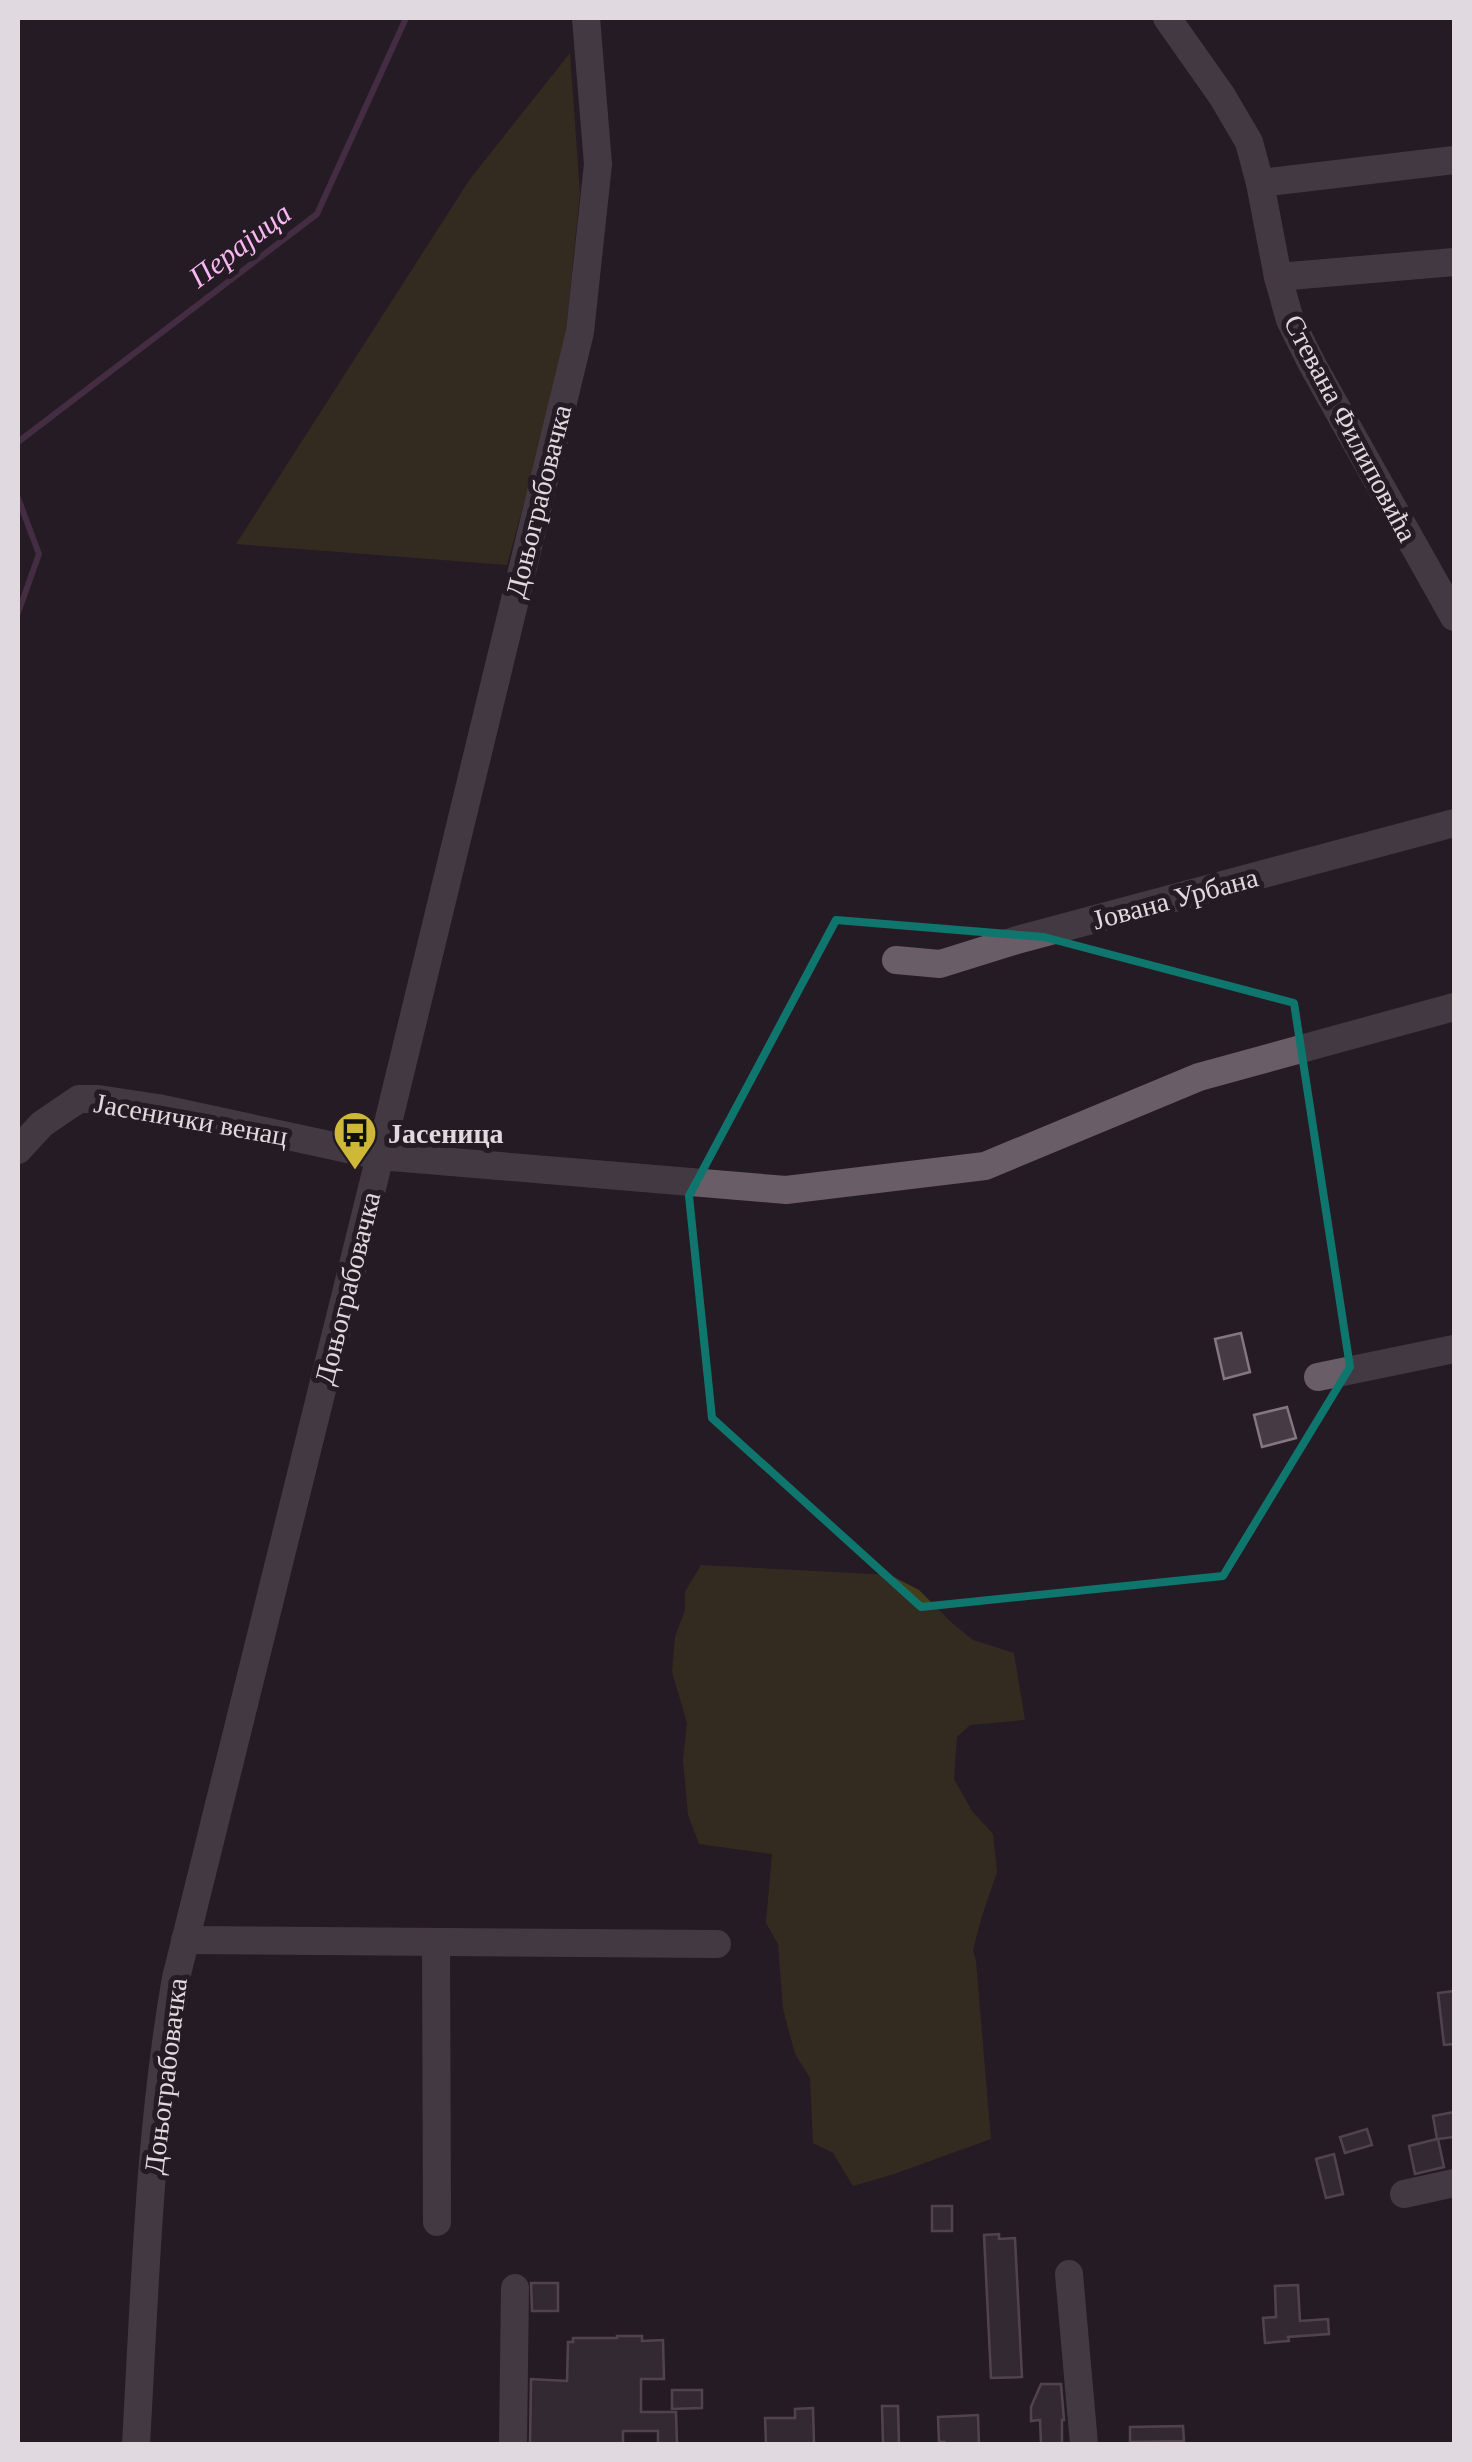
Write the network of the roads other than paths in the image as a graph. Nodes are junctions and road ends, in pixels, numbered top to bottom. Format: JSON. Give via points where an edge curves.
{"nodes":[{"id":1,"x":586,"y":18,"type":"edge"},
{"id":2,"x":1167,"y":18,"type":"edge"},
{"id":3,"x":1454,"y":160,"type":"edge"},
{"id":4,"x":1260,"y":182,"type":"junction"},
{"id":5,"x":1454,"y":262,"type":"edge"},
{"id":6,"x":1278,"y":277,"type":"junction"},
{"id":7,"x":1447,"y":589,"type":"edge"},
{"id":8,"x":1454,"y":617,"type":"edge"},
{"id":9,"x":1454,"y":823,"type":"edge"},
{"id":10,"x":896,"y":960,"type":"dead end"},
{"id":11,"x":1454,"y":1007,"type":"edge"},
{"id":12,"x":18,"y":1150,"type":"edge"},
{"id":13,"x":380,"y":1156,"type":"junction"},
{"id":14,"x":1454,"y":1350,"type":"edge"},
{"id":15,"x":1318,"y":1378,"type":"dead end"},
{"id":16,"x":185,"y":1940,"type":"junction"},
{"id":17,"x":436,"y":1942,"type":"junction"},
{"id":18,"x":717,"y":1944,"type":"dead end"},
{"id":19,"x":1454,"y":2183,"type":"edge"},
{"id":20,"x":1404,"y":2194,"type":"dead end"},
{"id":21,"x":436,"y":2222,"type":"dead end"},
{"id":22,"x":1069,"y":2274,"type":"dead end"},
{"id":23,"x":515,"y":2288,"type":"dead end"},
{"id":24,"x":136,"y":2444,"type":"edge"},
{"id":25,"x":513,"y":2444,"type":"edge"},
{"id":26,"x":1084,"y":2444,"type":"edge"}],
"edges":[{"from":1,"to":13,"type":"street","name":"Доњограбовачка","via":[[598,164],[580,332]]},
{"from":2,"to":4,"type":"street","name":"Стевана Филиповића","via":[[1249,142]]},
{"from":3,"to":4,"type":"street"},
{"from":4,"to":6,"type":"street","name":"Стевана Филиповића"},
{"from":5,"to":6,"type":"street"},
{"from":6,"to":7,"type":"street","name":"Стевана Филиповића","via":[[1312,364]]},
{"from":7,"to":8,"type":"street","name":"Стевана Филиповића"},
{"from":9,"to":10,"type":"street","name":"Јована Урбана","via":[[940,964]]},
{"from":11,"to":13,"type":"street","name":"Јасенички венац","via":[[1199,1076],[985,1166],[786,1190]]},
{"from":12,"to":13,"type":"street","name":"Јасенички венац","via":[[79,1099],[98,1098]]},
{"from":13,"to":16,"type":"street","name":"Доњограбовачка"},
{"from":14,"to":15,"type":"street"},
{"from":16,"to":17,"type":"street"},
{"from":16,"to":24,"type":"street","name":"Доњограбовачка","via":[[156,2124]]},
{"from":17,"to":18,"type":"street"},
{"from":17,"to":21,"type":"street"},
{"from":19,"to":20,"type":"street"},
{"from":22,"to":26,"type":"street"},
{"from":23,"to":25,"type":"street"}]}
